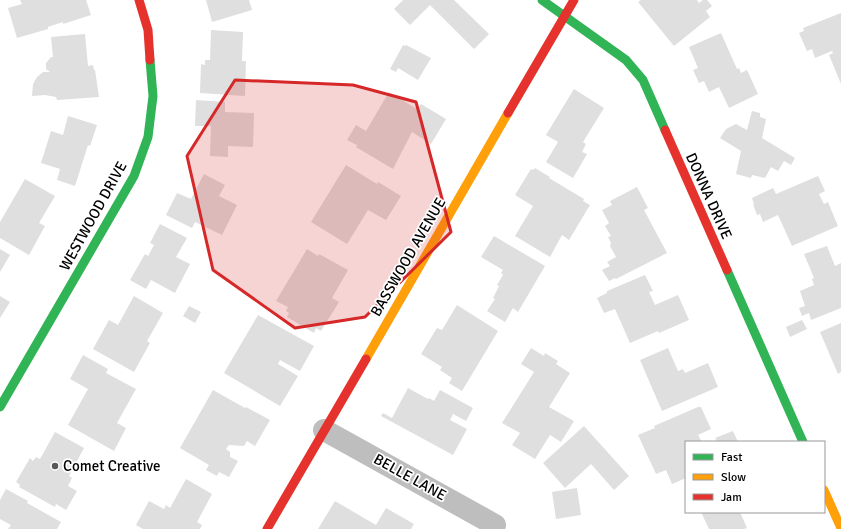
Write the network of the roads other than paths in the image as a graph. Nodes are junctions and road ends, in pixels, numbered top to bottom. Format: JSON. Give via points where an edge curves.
{"nodes":[{"id":1,"x":139,"y":0,"type":"edge"},
{"id":2,"x":542,"y":0,"type":"edge"},
{"id":3,"x":574,"y":0,"type":"edge"},
{"id":4,"x":565,"y":16,"type":"junction"},
{"id":5,"x":0,"y":407,"type":"edge"},
{"id":6,"x":324,"y":430,"type":"junction"},
{"id":7,"x":803,"y":441,"type":"edge"},
{"id":8,"x":825,"y":492,"type":"edge"},
{"id":9,"x":496,"y":525,"type":"dead end"},
{"id":10,"x":841,"y":528,"type":"edge"},
{"id":11,"x":266,"y":529,"type":"edge"}],
"edges":[{"from":1,"to":5,"type":"street","name":"WESTWOOD DRIVE","via":[[148,30],[153,96],[148,137],[134,176]]},
{"from":2,"to":4,"type":"street","name":"DONNA DRIVE"},
{"from":3,"to":4,"type":"street","name":"BASSWOOD AVENUE"},
{"from":4,"to":6,"type":"street","name":"BASSWOOD AVENUE"},
{"from":4,"to":7,"type":"street","name":"DONNA DRIVE","via":[[626,60],[643,80]]},
{"from":6,"to":9,"type":"street","name":"BELLE LANE"},
{"from":6,"to":11,"type":"street","name":"BASSWOOD AVENUE"},
{"from":8,"to":10,"type":"street"}]}
